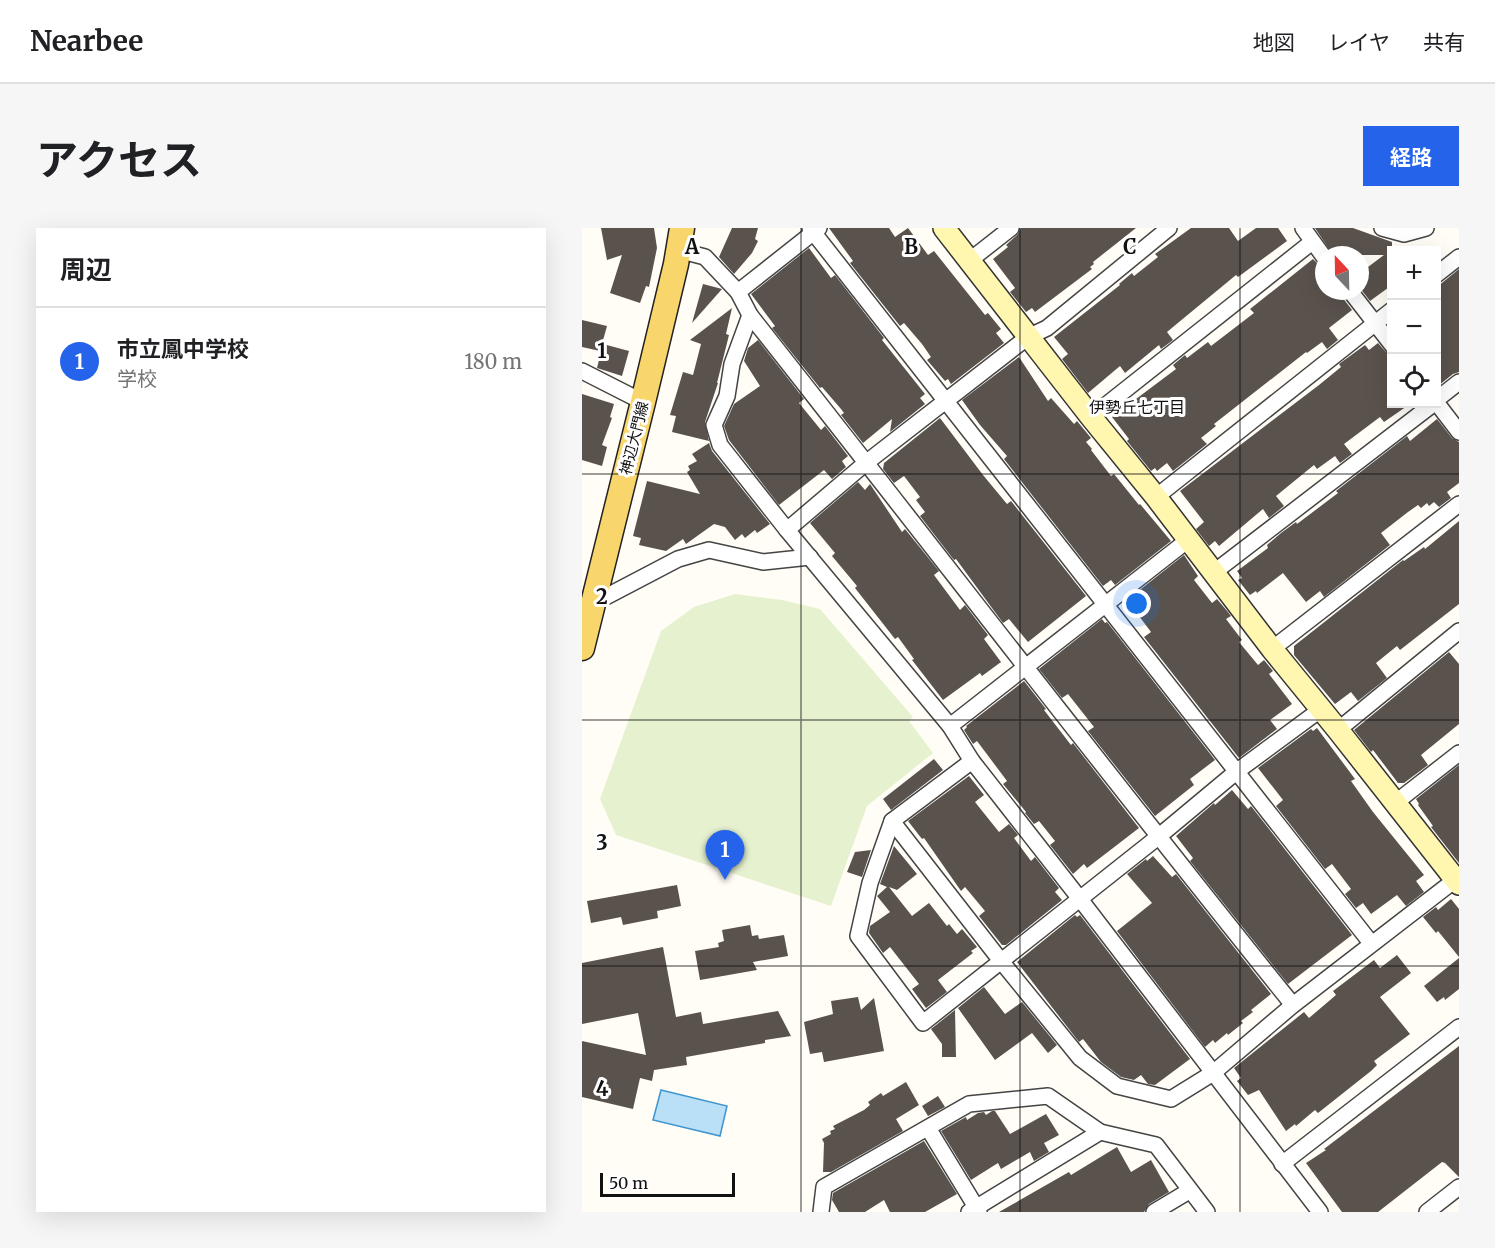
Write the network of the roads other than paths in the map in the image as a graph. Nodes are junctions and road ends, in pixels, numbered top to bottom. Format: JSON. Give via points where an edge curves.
{"nodes":[{"id":1,"x":944,"y":228,"type":"edge"},
{"id":2,"x":1011,"y":228,"type":"edge"},
{"id":3,"x":1168,"y":228,"type":"edge"},
{"id":4,"x":1303,"y":228,"type":"edge"},
{"id":5,"x":1382,"y":228,"type":"edge"},
{"id":6,"x":1426,"y":228,"type":"edge"},
{"id":7,"x":814,"y":229,"type":"edge"},
{"id":8,"x":680,"y":239,"type":"edge"},
{"id":9,"x":1312,"y":242,"type":"junction"},
{"id":10,"x":1315,"y":246,"type":"edge"},
{"id":11,"x":1459,"y":257,"type":"edge"},
{"id":12,"x":969,"y":261,"type":"junction"},
{"id":13,"x":1441,"y":271,"type":"edge"},
{"id":14,"x":738,"y":292,"type":"junction"},
{"id":15,"x":1357,"y":300,"type":"edge"},
{"id":16,"x":1387,"y":314,"type":"edge"},
{"id":17,"x":750,"y":315,"type":"junction"},
{"id":18,"x":1375,"y":323,"type":"junction"},
{"id":19,"x":1028,"y":337,"type":"junction"},
{"id":20,"x":1387,"y":339,"type":"edge"},
{"id":21,"x":582,"y":371,"type":"edge"},
{"id":22,"x":1459,"y":382,"type":"edge"},
{"id":23,"x":1441,"y":397,"type":"edge"},
{"id":24,"x":643,"y":402,"type":"junction"},
{"id":25,"x":945,"y":402,"type":"junction"},
{"id":26,"x":1427,"y":408,"type":"edge"},
{"id":27,"x":1440,"y":408,"type":"edge"},
{"id":28,"x":1091,"y":417,"type":"junction"},
{"id":29,"x":1459,"y":432,"type":"edge"},
{"id":30,"x":867,"y":462,"type":"junction"},
{"id":31,"x":1156,"y":496,"type":"junction"},
{"id":32,"x":1459,"y":504,"type":"edge"},
{"id":33,"x":787,"y":530,"type":"junction"},
{"id":34,"x":1188,"y":540,"type":"junction"},
{"id":35,"x":810,"y":557,"type":"junction"},
{"id":36,"x":1213,"y":573,"type":"junction"},
{"id":37,"x":594,"y":603,"type":"junction"},
{"id":38,"x":1106,"y":604,"type":"junction"},
{"id":39,"x":1459,"y":631,"type":"edge"},
{"id":40,"x":582,"y":648,"type":"edge"},
{"id":41,"x":1272,"y":650,"type":"junction"},
{"id":42,"x":1027,"y":666,"type":"junction"},
{"id":43,"x":1320,"y":710,"type":"junction"},
{"id":44,"x":950,"y":726,"type":"junction"},
{"id":45,"x":1338,"y":730,"type":"junction"},
{"id":46,"x":1459,"y":753,"type":"edge"},
{"id":47,"x":972,"y":761,"type":"junction"},
{"id":48,"x":1236,"y":772,"type":"junction"},
{"id":49,"x":1395,"y":803,"type":"junction"},
{"id":50,"x":892,"y":821,"type":"junction"},
{"id":51,"x":1158,"y":837,"type":"junction"},
{"id":52,"x":1458,"y":880,"type":"edge"},
{"id":53,"x":1080,"y":898,"type":"junction"},
{"id":54,"x":1371,"y":943,"type":"junction"},
{"id":55,"x":1001,"y":961,"type":"junction"},
{"id":56,"x":1293,"y":1005,"type":"junction"},
{"id":57,"x":1459,"y":1027,"type":"edge"},
{"id":58,"x":1213,"y":1072,"type":"junction"},
{"id":59,"x":928,"y":1128,"type":"junction"},
{"id":60,"x":1100,"y":1132,"type":"junction"},
{"id":61,"x":1282,"y":1164,"type":"junction"},
{"id":62,"x":1459,"y":1187,"type":"edge"},
{"id":63,"x":1190,"y":1191,"type":"junction"},
{"id":64,"x":975,"y":1211,"type":"edge"},
{"id":65,"x":821,"y":1212,"type":"edge"},
{"id":66,"x":1154,"y":1212,"type":"edge"},
{"id":67,"x":1207,"y":1212,"type":"edge"},
{"id":68,"x":1320,"y":1212,"type":"edge"},
{"id":69,"x":1427,"y":1212,"type":"edge"}],
"edges":[{"from":1,"to":12,"type":"street"},
{"from":2,"to":12,"type":"street"},
{"from":3,"to":19,"type":"street","via":[[1047,328]]},
{"from":4,"to":9,"type":"street"},
{"from":5,"to":6,"type":"street","via":[[1404,234]]},
{"from":7,"to":14,"type":"street"},
{"from":7,"to":25,"type":"street"},
{"from":8,"to":14,"type":"street","via":[[705,257]]},
{"from":8,"to":24,"type":"main road","name":"神辺大門線"},
{"from":9,"to":10,"type":"street"},
{"from":9,"to":28,"type":"street"},
{"from":11,"to":13,"type":"street"},
{"from":12,"to":19,"type":"street"},
{"from":14,"to":17,"type":"street"},
{"from":15,"to":18,"type":"street"},
{"from":16,"to":18,"type":"street"},
{"from":17,"to":30,"type":"street"},
{"from":17,"to":33,"type":"street","via":[[732,364],[727,396],[714,425],[720,445]]},
{"from":18,"to":20,"type":"street"},
{"from":18,"to":31,"type":"street"},
{"from":19,"to":25,"type":"street"},
{"from":19,"to":28,"type":"street"},
{"from":21,"to":24,"type":"street"},
{"from":22,"to":23,"type":"street"},
{"from":24,"to":37,"type":"main road","name":"神辺大門線"},
{"from":25,"to":30,"type":"street"},
{"from":25,"to":38,"type":"street"},
{"from":26,"to":36,"type":"street"},
{"from":27,"to":29,"type":"street"},
{"from":28,"to":31,"type":"street"},
{"from":30,"to":33,"type":"street"},
{"from":30,"to":42,"type":"street"},
{"from":31,"to":34,"type":"street"},
{"from":32,"to":41,"type":"street"},
{"from":33,"to":35,"type":"street"},
{"from":34,"to":36,"type":"street"},
{"from":34,"to":38,"type":"street"},
{"from":35,"to":37,"type":"street","via":[[763,562],[709,550],[678,559]]},
{"from":35,"to":44,"type":"street"},
{"from":36,"to":41,"type":"street"},
{"from":37,"to":40,"type":"main road","name":"神辺大門線"},
{"from":38,"to":42,"type":"street"},
{"from":38,"to":48,"type":"street"},
{"from":39,"to":45,"type":"street"},
{"from":41,"to":43,"type":"street"},
{"from":42,"to":44,"type":"street"},
{"from":42,"to":51,"type":"street"},
{"from":43,"to":45,"type":"street"},
{"from":43,"to":48,"type":"street"},
{"from":44,"to":47,"type":"street"},
{"from":45,"to":49,"type":"street"},
{"from":46,"to":49,"type":"street"},
{"from":47,"to":50,"type":"street"},
{"from":47,"to":53,"type":"street"},
{"from":48,"to":51,"type":"street"},
{"from":48,"to":54,"type":"street"},
{"from":49,"to":52,"type":"street"},
{"from":50,"to":55,"type":"street"},
{"from":50,"to":55,"type":"street","via":[[870,883],[858,936],[923,1023]]},
{"from":51,"to":53,"type":"street"},
{"from":51,"to":56,"type":"street"},
{"from":52,"to":54,"type":"street"},
{"from":53,"to":55,"type":"street"},
{"from":53,"to":58,"type":"street"},
{"from":54,"to":56,"type":"street"},
{"from":55,"to":58,"type":"street","via":[[1080,1058],[1117,1086],[1172,1099]]},
{"from":56,"to":58,"type":"street"},
{"from":57,"to":61,"type":"street"},
{"from":58,"to":61,"type":"street"},
{"from":59,"to":60,"type":"street","via":[[969,1104],[1048,1096]]},
{"from":59,"to":64,"type":"street"},
{"from":59,"to":65,"type":"street","via":[[824,1187]]},
{"from":60,"to":63,"type":"street","via":[[1156,1145]]},
{"from":60,"to":64,"type":"street"},
{"from":61,"to":68,"type":"street"},
{"from":62,"to":69,"type":"street"},
{"from":63,"to":66,"type":"street"},
{"from":63,"to":67,"type":"street"}]}
